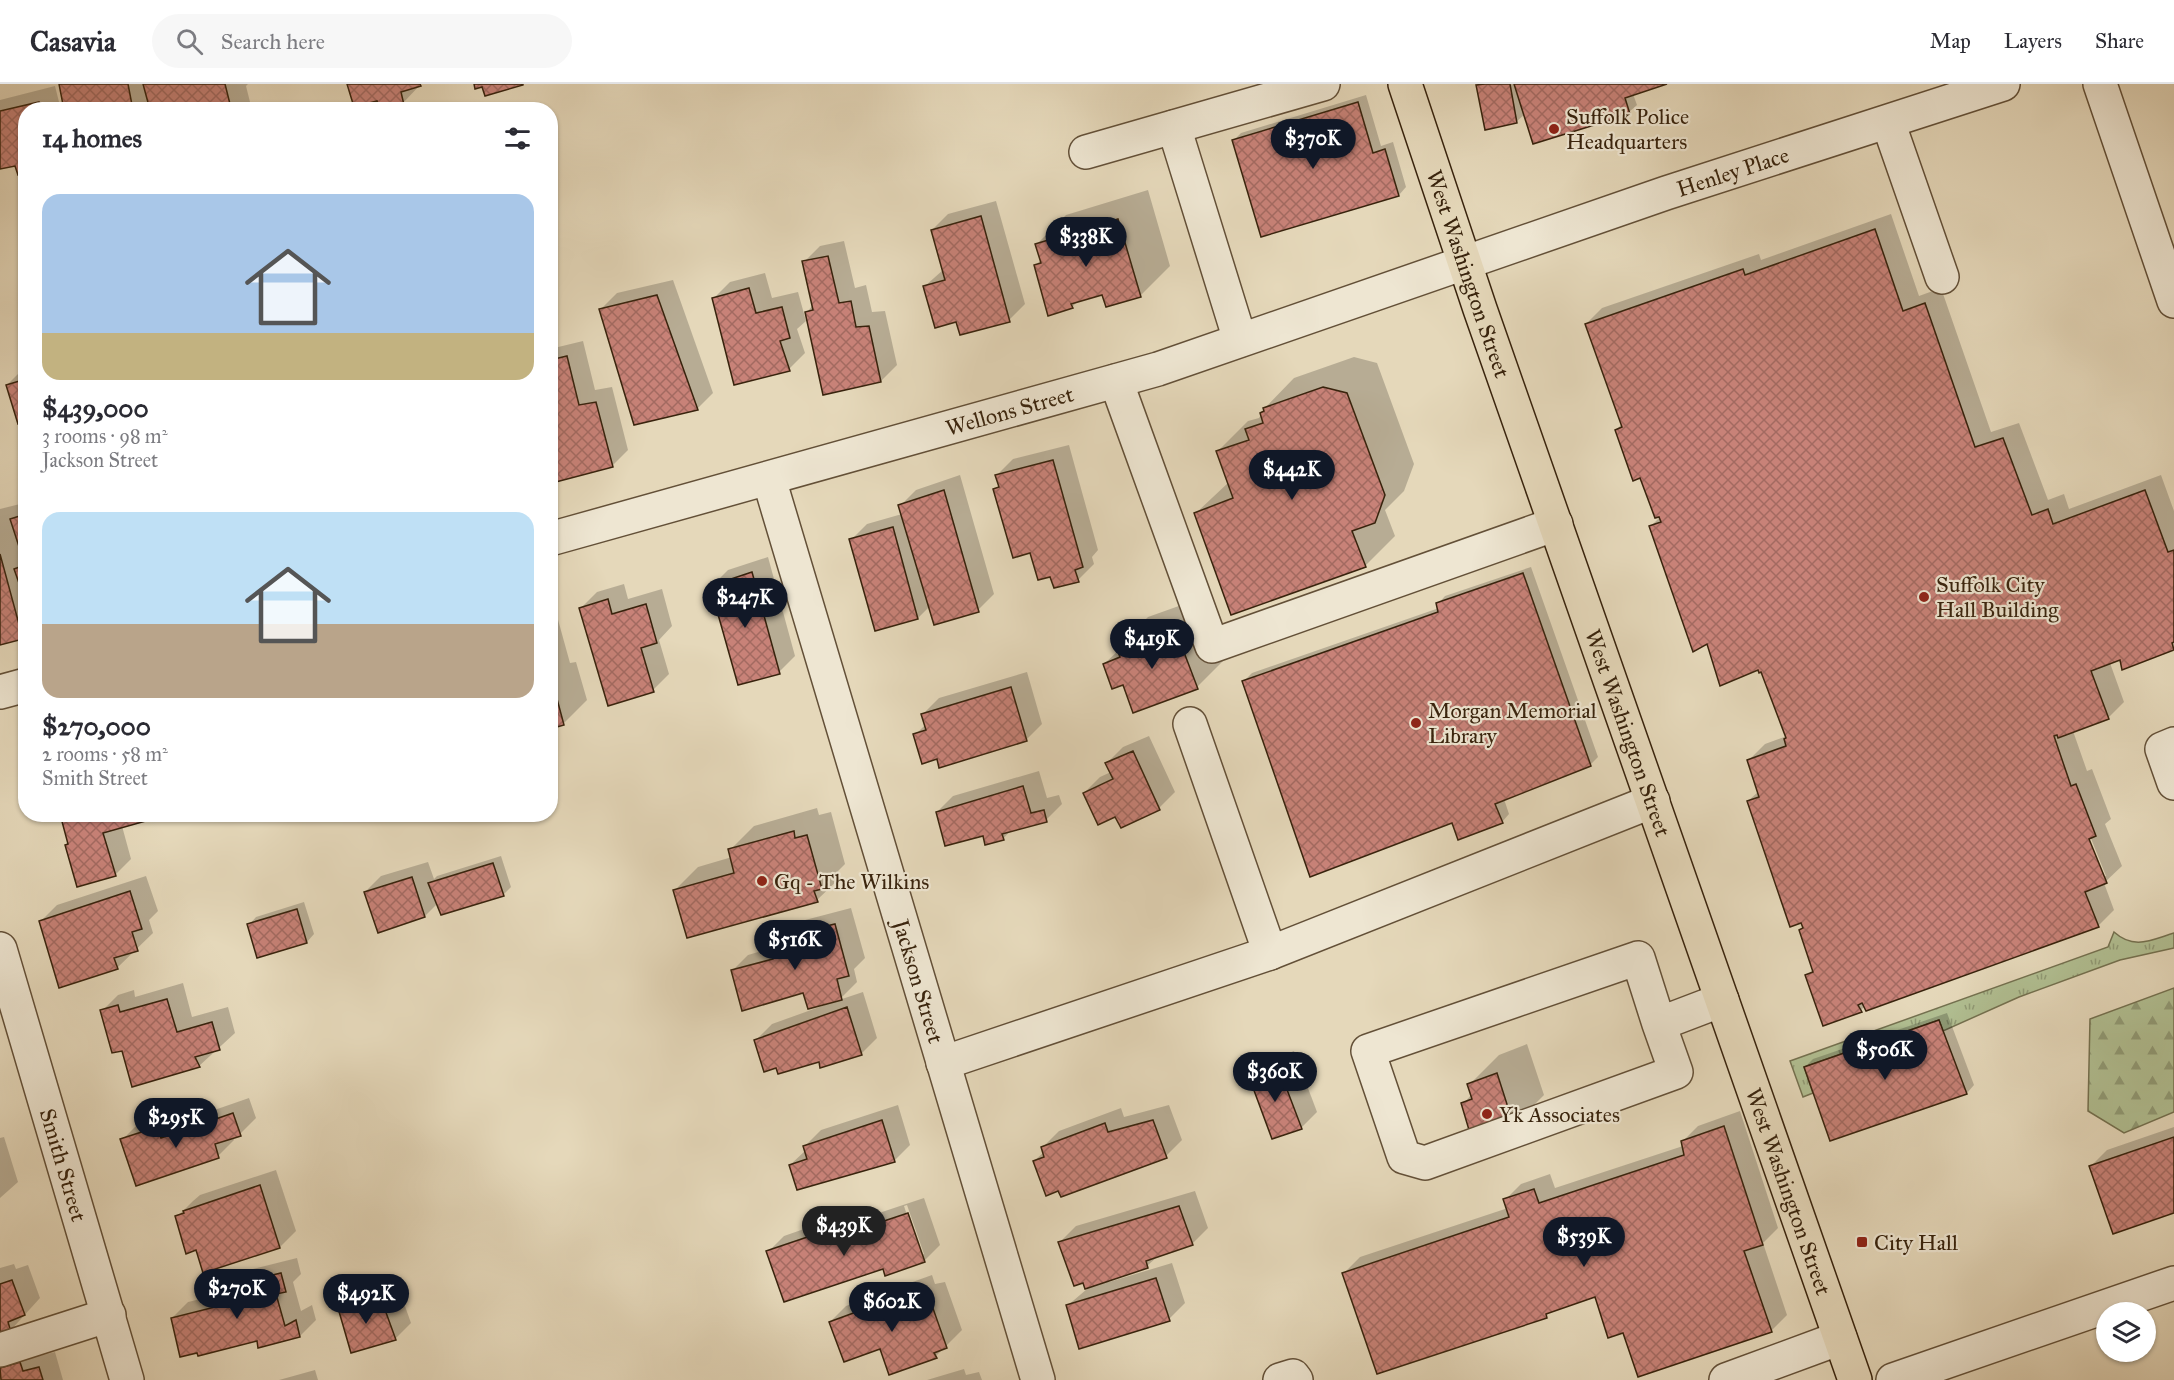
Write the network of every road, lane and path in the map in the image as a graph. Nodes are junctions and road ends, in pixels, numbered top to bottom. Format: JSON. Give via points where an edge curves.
{"nodes":[{"id":1,"x":1323,"y":84,"type":"edge"},
{"id":2,"x":1405,"y":84,"type":"edge"},
{"id":3,"x":2100,"y":84,"type":"edge"},
{"id":4,"x":1991,"y":86,"type":"edge"},
{"id":5,"x":1941,"y":94,"type":"edge"},
{"id":6,"x":1888,"y":122,"type":"junction"},
{"id":7,"x":1174,"y":127,"type":"junction"},
{"id":8,"x":1086,"y":152,"type":"dead end"},
{"id":9,"x":1464,"y":263,"type":"junction"},
{"id":10,"x":1942,"y":277,"type":"dead end"},
{"id":11,"x":2174,"y":301,"type":"edge"},
{"id":12,"x":1240,"y":340,"type":"junction"},
{"id":13,"x":1116,"y":381,"type":"junction"},
{"id":14,"x":768,"y":479,"type":"junction"},
{"id":15,"x":1556,"y":524,"type":"junction"},
{"id":16,"x":558,"y":537,"type":"edge"},
{"id":17,"x":18,"y":687,"type":"edge"},
{"id":18,"x":0,"y":692,"type":"edge"},
{"id":19,"x":1190,"y":724,"type":"dead end"},
{"id":20,"x":2174,"y":744,"type":"edge"},
{"id":21,"x":2174,"y":783,"type":"edge"},
{"id":22,"x":1653,"y":801,"type":"junction"},
{"id":23,"x":0,"y":949,"type":"edge"},
{"id":24,"x":1270,"y":954,"type":"junction"},
{"id":25,"x":1722,"y":1000,"type":"junction"},
{"id":26,"x":1659,"y":1024,"type":"junction"},
{"id":27,"x":943,"y":1064,"type":"junction"},
{"id":28,"x":2174,"y":1283,"type":"edge"},
{"id":29,"x":109,"y":1315,"type":"junction"},
{"id":30,"x":1840,"y":1338,"type":"junction"},
{"id":31,"x":0,"y":1350,"type":"edge"},
{"id":32,"x":127,"y":1380,"type":"edge"},
{"id":33,"x":1038,"y":1380,"type":"edge"},
{"id":34,"x":1280,"y":1380,"type":"edge"},
{"id":35,"x":1296,"y":1380,"type":"edge"},
{"id":36,"x":1726,"y":1380,"type":"edge"},
{"id":37,"x":1855,"y":1380,"type":"edge"},
{"id":38,"x":1893,"y":1380,"type":"edge"}],
"edges":[{"from":1,"to":7,"type":"street"},
{"from":2,"to":9,"type":"main road","name":"West Washington Street"},
{"from":3,"to":11,"type":"street"},
{"from":4,"to":5,"type":"street","name":"Henley Place"},
{"from":5,"to":6,"type":"street","name":"Henley Place"},
{"from":6,"to":9,"type":"street","name":"Henley Place"},
{"from":6,"to":10,"type":"street"},
{"from":7,"to":8,"type":"street"},
{"from":7,"to":12,"type":"street"},
{"from":9,"to":12,"type":"street","name":"Wellons Street"},
{"from":9,"to":15,"type":"main road","name":"West Washington Street"},
{"from":12,"to":13,"type":"street","name":"Wellons Street"},
{"from":13,"to":14,"type":"street","name":"Wellons Street"},
{"from":13,"to":15,"type":"street","via":[[1212,646]]},
{"from":14,"to":16,"type":"street","name":"Wellons Street"},
{"from":14,"to":27,"type":"street","name":"Jackson Street"},
{"from":15,"to":22,"type":"main road","name":"West Washington Street"},
{"from":17,"to":18,"type":"street"},
{"from":19,"to":24,"type":"street"},
{"from":20,"to":21,"type":"street","via":[[2162,749]]},
{"from":22,"to":24,"type":"street"},
{"from":22,"to":25,"type":"main road","name":"West Washington Street"},
{"from":23,"to":29,"type":"street","name":"Smith Street"},
{"from":24,"to":27,"type":"street"},
{"from":25,"to":26,"type":"street"},
{"from":25,"to":30,"type":"main road","name":"West Washington Street"},
{"from":26,"to":26,"type":"street","via":[[1676,1072],[1425,1163],[1404,1157],[1368,1051],[1638,958]]},
{"from":27,"to":33,"type":"street","name":"Jackson Street"},
{"from":28,"to":38,"type":"street"},
{"from":29,"to":31,"type":"street"},
{"from":29,"to":32,"type":"street","name":"Smith Street"},
{"from":30,"to":36,"type":"street"},
{"from":30,"to":37,"type":"main road","name":"West Washington Street"},
{"from":34,"to":35,"type":"street","via":[[1293,1376]]}]}
